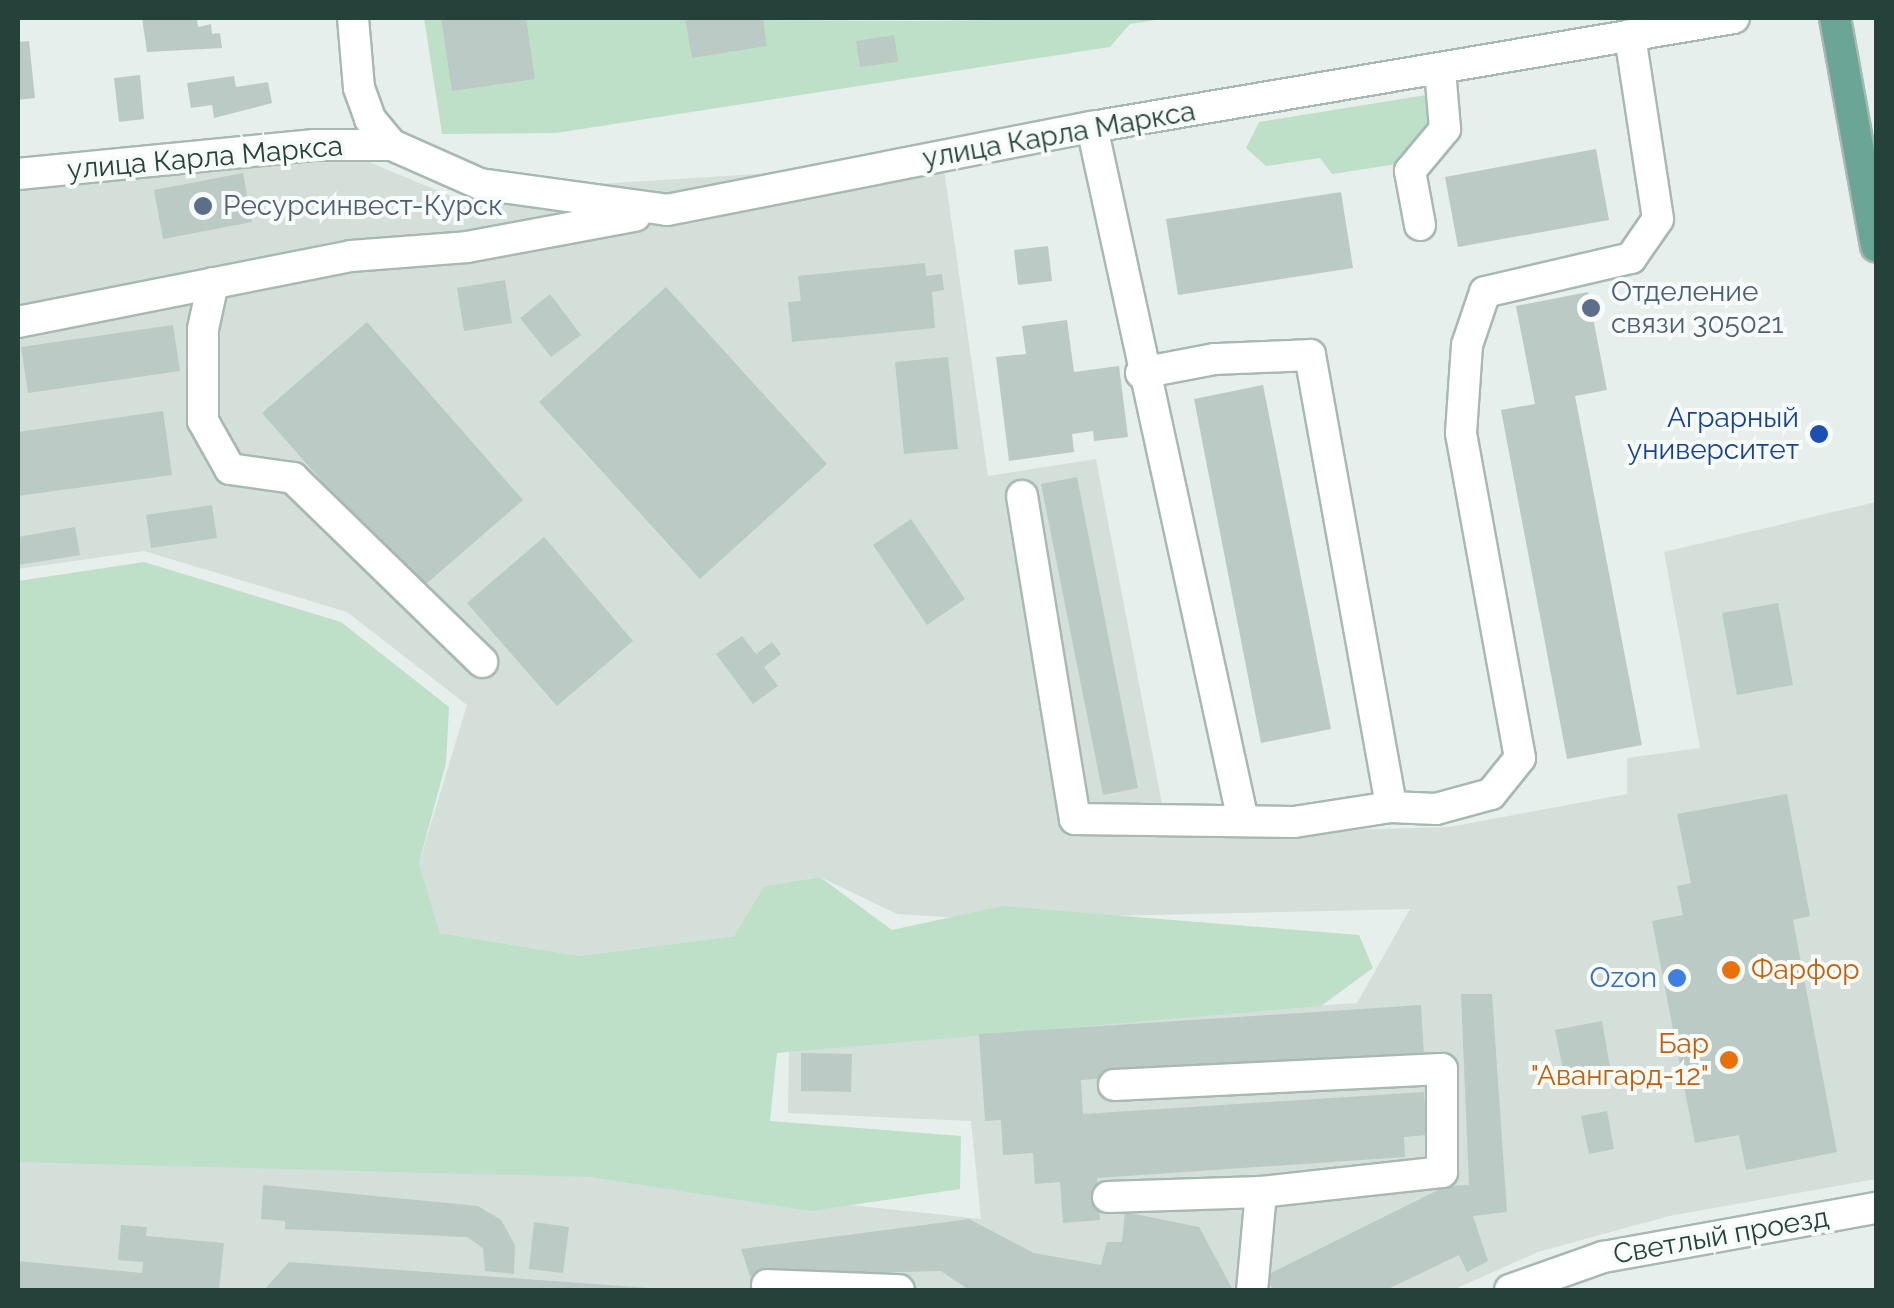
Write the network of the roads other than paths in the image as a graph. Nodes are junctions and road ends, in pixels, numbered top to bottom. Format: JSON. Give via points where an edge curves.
{"nodes":[{"id":1,"x":353,"y":18,"type":"edge"},
{"id":2,"x":1728,"y":18,"type":"edge"},
{"id":3,"x":1835,"y":18,"type":"edge"},
{"id":4,"x":1630,"y":35,"type":"junction"},
{"id":5,"x":1440,"y":70,"type":"junction"},
{"id":6,"x":1092,"y":127,"type":"junction"},
{"id":7,"x":392,"y":145,"type":"junction"},
{"id":8,"x":18,"y":174,"type":"edge"},
{"id":9,"x":667,"y":210,"type":"junction"},
{"id":10,"x":1420,"y":225,"type":"dead end"},
{"id":11,"x":1876,"y":246,"type":"edge"},
{"id":12,"x":214,"y":283,"type":"junction"},
{"id":13,"x":18,"y":322,"type":"edge"},
{"id":14,"x":1141,"y":373,"type":"junction"},
{"id":15,"x":1022,"y":496,"type":"dead end"},
{"id":16,"x":482,"y":662,"type":"dead end"},
{"id":17,"x":1391,"y":807,"type":"junction"},
{"id":18,"x":1243,"y":821,"type":"junction"},
{"id":19,"x":1114,"y":1086,"type":"dead end"},
{"id":20,"x":1261,"y":1192,"type":"junction"},
{"id":21,"x":1108,"y":1197,"type":"dead end"},
{"id":22,"x":1876,"y":1208,"type":"edge"},
{"id":23,"x":767,"y":1284,"type":"dead end"},
{"id":24,"x":899,"y":1290,"type":"edge"},
{"id":25,"x":1252,"y":1290,"type":"edge"},
{"id":26,"x":1510,"y":1290,"type":"edge"}],
"edges":[{"from":1,"to":7,"type":"street","name":"улица Карла Маркса","via":[[358,88],[370,119]]},
{"from":2,"to":4,"type":"street","name":"улица Карла Маркса"},
{"from":3,"to":11,"type":"main road"},
{"from":4,"to":5,"type":"street","name":"улица Карла Маркса"},
{"from":4,"to":17,"type":"street","via":[[1658,219],[1631,258],[1485,292],[1467,345],[1460,433],[1520,758],[1491,794],[1436,809]]},
{"from":5,"to":6,"type":"street","name":"улица Карла Маркса"},
{"from":5,"to":10,"type":"street","via":[[1445,128],[1410,172]]},
{"from":6,"to":9,"type":"street","name":"улица Карла Маркса"},
{"from":6,"to":14,"type":"street"},
{"from":7,"to":8,"type":"street","name":"улица Карла Маркса"},
{"from":7,"to":9,"type":"street","name":"улица Карла Маркса","via":[[480,184]]},
{"from":9,"to":12,"type":"street","via":[[467,247],[350,256]]},
{"from":12,"to":13,"type":"street"},
{"from":12,"to":16,"type":"street","via":[[203,330],[203,422],[230,469],[293,478]]},
{"from":14,"to":17,"type":"street","via":[[1215,359],[1310,355]]},
{"from":14,"to":18,"type":"street"},
{"from":15,"to":18,"type":"street","via":[[1074,818]]},
{"from":17,"to":18,"type":"street","via":[[1294,822]]},
{"from":19,"to":20,"type":"street","via":[[1442,1069],[1442,1172]]},
{"from":20,"to":21,"type":"street"},
{"from":20,"to":25,"type":"street"},
{"from":22,"to":26,"type":"street","name":"Светлый проезд","via":[[1603,1257]]},
{"from":23,"to":24,"type":"street"}]}
